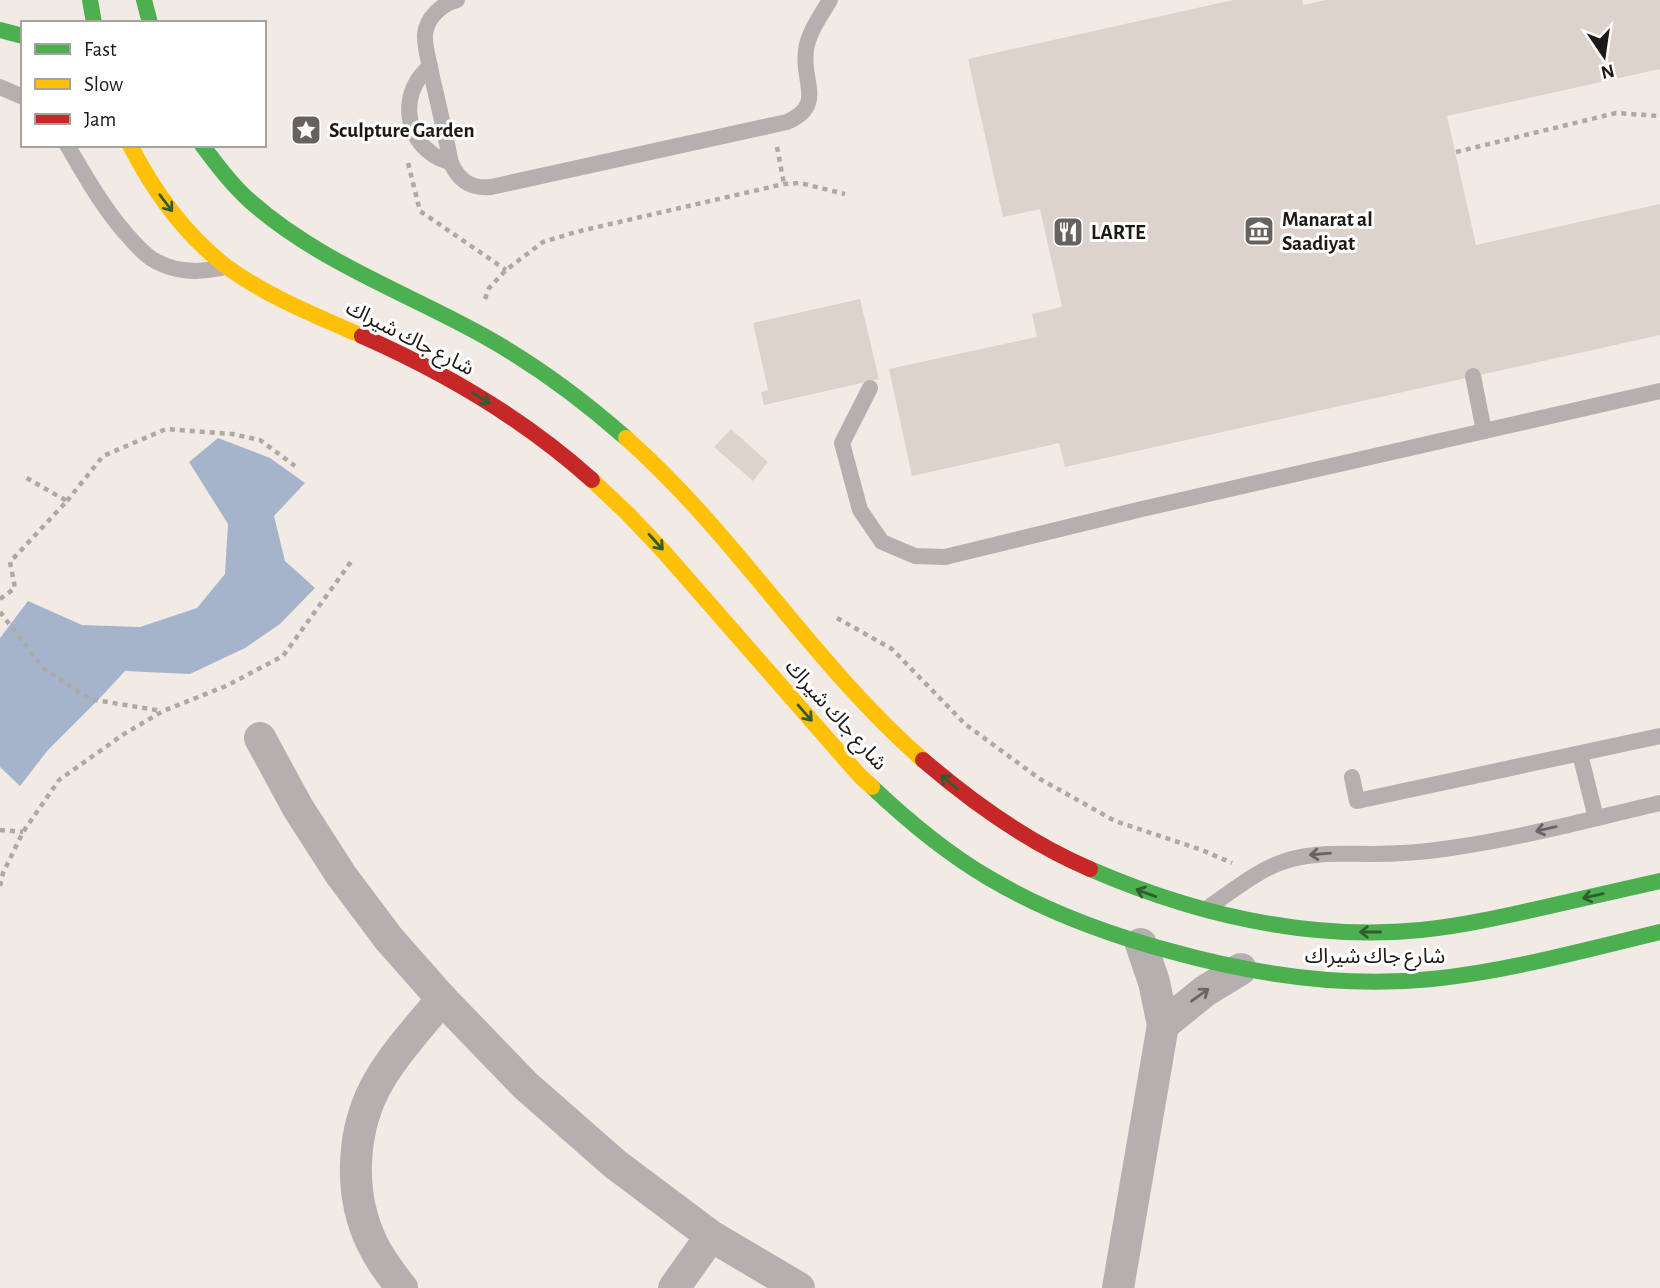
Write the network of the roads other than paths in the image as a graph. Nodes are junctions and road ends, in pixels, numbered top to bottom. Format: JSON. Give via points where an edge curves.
{"nodes":[{"id":1,"x":90,"y":0,"type":"edge"},
{"id":2,"x":144,"y":0,"type":"edge"},
{"id":3,"x":457,"y":0,"type":"edge"},
{"id":4,"x":830,"y":0,"type":"edge"},
{"id":5,"x":94,"y":21,"type":"edge"},
{"id":6,"x":149,"y":21,"type":"edge"},
{"id":7,"x":0,"y":30,"type":"edge"},
{"id":8,"x":21,"y":35,"type":"edge"},
{"id":9,"x":430,"y":66,"type":"junction"},
{"id":10,"x":0,"y":87,"type":"edge"},
{"id":11,"x":21,"y":96,"type":"edge"},
{"id":12,"x":68,"y":147,"type":"edge"},
{"id":13,"x":131,"y":147,"type":"edge"},
{"id":14,"x":204,"y":147,"type":"edge"},
{"id":15,"x":451,"y":163,"type":"junction"},
{"id":16,"x":309,"y":263,"type":"dead end"},
{"id":17,"x":227,"y":266,"type":"junction"},
{"id":18,"x":344,"y":266,"type":"junction"},
{"id":19,"x":1473,"y":376,"type":"dead end"},
{"id":20,"x":870,"y":388,"type":"dead end"},
{"id":21,"x":1660,"y":391,"type":"edge"},
{"id":22,"x":1484,"y":431,"type":"junction"},
{"id":23,"x":1660,"y":736,"type":"edge"},
{"id":24,"x":260,"y":738,"type":"dead end"},
{"id":25,"x":1580,"y":754,"type":"junction"},
{"id":26,"x":1352,"y":777,"type":"dead end"},
{"id":27,"x":1660,"y":803,"type":"edge"},
{"id":28,"x":1596,"y":818,"type":"junction"},
{"id":29,"x":1660,"y":881,"type":"edge"},
{"id":30,"x":1204,"y":911,"type":"junction"},
{"id":31,"x":1660,"y":932,"type":"edge"},
{"id":32,"x":1141,"y":944,"type":"junction"},
{"id":33,"x":1241,"y":969,"type":"junction"},
{"id":34,"x":442,"y":999,"type":"junction"},
{"id":35,"x":1163,"y":1025,"type":"junction"},
{"id":36,"x":711,"y":1236,"type":"junction"},
{"id":37,"x":402,"y":1288,"type":"edge"},
{"id":38,"x":674,"y":1288,"type":"edge"},
{"id":39,"x":799,"y":1288,"type":"edge"},
{"id":40,"x":1118,"y":1288,"type":"edge"}],
"edges":[{"from":1,"to":5,"type":"street"},
{"from":2,"to":6,"type":"street"},
{"from":3,"to":9,"type":"lane","via":[[440,8],[428,24]]},
{"from":4,"to":15,"type":"lane","via":[[806,48],[810,97],[806,109],[787,122],[491,187],[470,186]]},
{"from":7,"to":8,"type":"street"},
{"from":9,"to":15,"type":"lane"},
{"from":9,"to":15,"type":"lane","via":[[416,81],[409,101],[410,121],[418,140],[432,155]]},
{"from":10,"to":11,"type":"lane"},
{"from":12,"to":17,"type":"lane","via":[[99,200],[150,258],[191,271]]},
{"from":13,"to":17,"type":"street","name":"شارع جاك شيراك","one_way":true,"via":[[182,225]]},
{"from":14,"to":18,"type":"street","name":"شارع جاك شيراك","via":[[257,209]]},
{"from":16,"to":18,"type":"street"},
{"from":17,"to":32,"type":"street","name":"شارع جاك شيراك","one_way":true,"via":[[280,298],[434,370],[567,458],[618,502],[859,775],[923,833],[1042,906]]},
{"from":30,"to":18,"type":"street","name":"شارع جاك شيراك","one_way":true,"via":[[1073,863],[984,810],[863,703],[712,524],[625,436],[521,357]]},
{"from":19,"to":22,"type":"lane"},
{"from":20,"to":22,"type":"lane","via":[[842,443],[850,477],[860,510],[882,542],[915,556],[945,557]]},
{"from":21,"to":22,"type":"lane"},
{"from":23,"to":25,"type":"lane"},
{"from":24,"to":34,"type":"street","via":[[341,876]]},
{"from":25,"to":26,"type":"lane","via":[[1357,802]]},
{"from":25,"to":28,"type":"lane"},
{"from":27,"to":28,"type":"lane"},
{"from":28,"to":30,"type":"lane","one_way":true,"via":[[1449,849],[1289,859],[1256,874]]},
{"from":29,"to":30,"type":"street","name":"شارع جاك شيراك","one_way":true,"via":[[1464,925],[1415,930],[1316,930]]},
{"from":31,"to":33,"type":"street","name":"شارع جاك شيراك","via":[[1512,967],[1402,981],[1301,979]]},
{"from":32,"to":33,"type":"street","name":"شارع جاك شيراك"},
{"from":32,"to":35,"type":"street"},
{"from":35,"to":33,"type":"street","one_way":true},
{"from":34,"to":36,"type":"street","via":[[525,1085],[615,1164]]},
{"from":34,"to":37,"type":"street","via":[[378,1081],[359,1134],[357,1189],[362,1216],[372,1242]]},
{"from":35,"to":40,"type":"street"},
{"from":36,"to":38,"type":"street"},
{"from":36,"to":39,"type":"street"}]}
